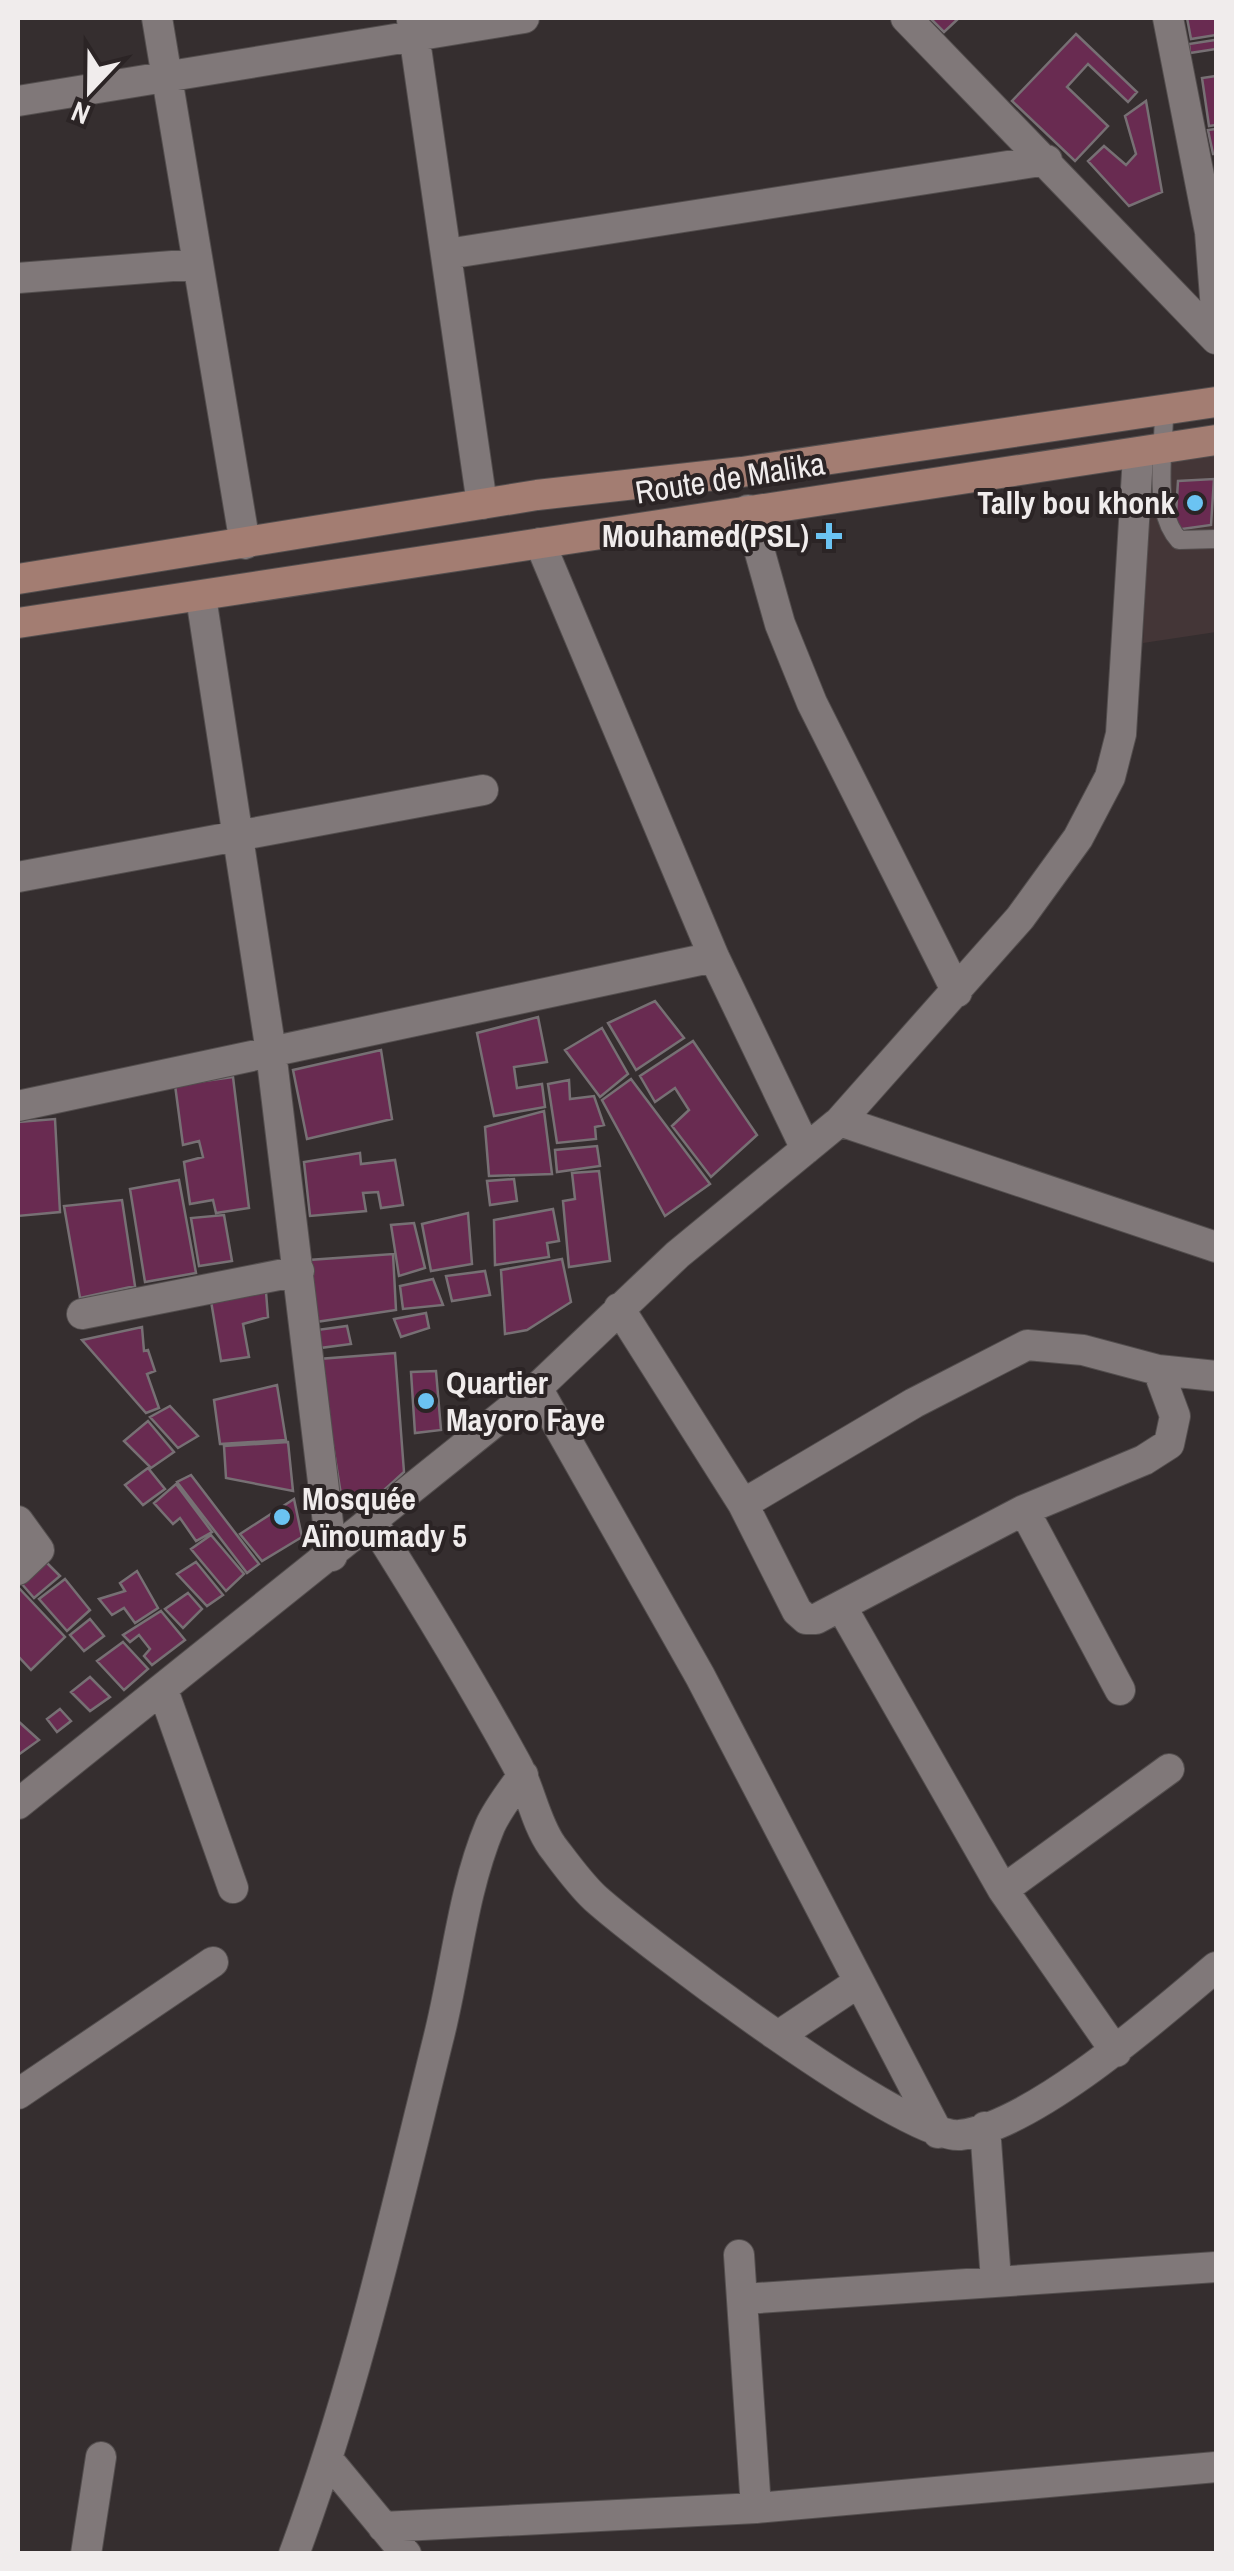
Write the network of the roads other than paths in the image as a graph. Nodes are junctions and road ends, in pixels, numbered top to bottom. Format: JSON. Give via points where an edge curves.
{"nodes":[{"id":1,"x":157,"y":18,"type":"edge"},
{"id":2,"x":524,"y":18,"type":"edge"},
{"id":3,"x":906,"y":18,"type":"edge"},
{"id":4,"x":1168,"y":18,"type":"edge"},
{"id":5,"x":413,"y":28,"type":"edge"},
{"id":6,"x":167,"y":79,"type":"junction"},
{"id":7,"x":18,"y":101,"type":"edge"},
{"id":8,"x":1047,"y":160,"type":"junction"},
{"id":9,"x":447,"y":254,"type":"junction"},
{"id":10,"x":198,"y":264,"type":"junction"},
{"id":11,"x":18,"y":278,"type":"edge"},
{"id":12,"x":1216,"y":310,"type":"edge"},
{"id":13,"x":1216,"y":339,"type":"edge"},
{"id":14,"x":1216,"y":402,"type":"edge"},
{"id":15,"x":1164,"y":413,"type":"junction"},
{"id":16,"x":1216,"y":440,"type":"edge"},
{"id":17,"x":1151,"y":453,"type":"junction"},
{"id":18,"x":482,"y":504,"type":"junction"},
{"id":19,"x":748,"y":510,"type":"junction"},
{"id":20,"x":1216,"y":539,"type":"edge"},
{"id":21,"x":540,"y":543,"type":"junction"},
{"id":22,"x":245,"y":544,"type":"junction"},
{"id":23,"x":18,"y":579,"type":"edge"},
{"id":24,"x":201,"y":597,"type":"junction"},
{"id":25,"x":18,"y":623,"type":"edge"},
{"id":26,"x":483,"y":790,"type":"dead end"},
{"id":27,"x":237,"y":836,"type":"junction"},
{"id":28,"x":18,"y":877,"type":"edge"},
{"id":29,"x":714,"y":957,"type":"junction"},
{"id":30,"x":957,"y":992,"type":"junction"},
{"id":31,"x":271,"y":1052,"type":"junction"},
{"id":32,"x":18,"y":1106,"type":"edge"},
{"id":33,"x":840,"y":1121,"type":"junction"},
{"id":34,"x":806,"y":1149,"type":"junction"},
{"id":35,"x":1216,"y":1247,"type":"edge"},
{"id":36,"x":298,"y":1271,"type":"junction"},
{"id":37,"x":619,"y":1308,"type":"junction"},
{"id":38,"x":82,"y":1314,"type":"dead end"},
{"id":39,"x":1158,"y":1370,"type":"junction"},
{"id":40,"x":1216,"y":1376,"type":"edge"},
{"id":41,"x":537,"y":1388,"type":"junction"},
{"id":42,"x":743,"y":1504,"type":"junction"},
{"id":43,"x":1024,"y":1510,"type":"junction"},
{"id":44,"x":18,"y":1521,"type":"edge"},
{"id":45,"x":373,"y":1523,"type":"junction"},
{"id":46,"x":332,"y":1556,"type":"junction"},
{"id":47,"x":18,"y":1570,"type":"edge"},
{"id":48,"x":841,"y":1606,"type":"junction"},
{"id":49,"x":163,"y":1690,"type":"junction"},
{"id":50,"x":1120,"y":1690,"type":"dead end"},
{"id":51,"x":1168,"y":1770,"type":"dead end"},
{"id":52,"x":523,"y":1774,"type":"junction"},
{"id":53,"x":18,"y":1804,"type":"edge"},
{"id":54,"x":233,"y":1888,"type":"dead end"},
{"id":55,"x":1003,"y":1890,"type":"junction"},
{"id":56,"x":213,"y":1962,"type":"dead end"},
{"id":57,"x":1216,"y":1967,"type":"edge"},
{"id":58,"x":859,"y":1982,"type":"junction"},
{"id":59,"x":778,"y":2036,"type":"junction"},
{"id":60,"x":1116,"y":2052,"type":"junction"},
{"id":61,"x":18,"y":2094,"type":"edge"},
{"id":62,"x":986,"y":2127,"type":"junction"},
{"id":63,"x":938,"y":2133,"type":"junction"},
{"id":64,"x":739,"y":2256,"type":"dead end"},
{"id":65,"x":1216,"y":2267,"type":"edge"},
{"id":66,"x":996,"y":2281,"type":"junction"},
{"id":67,"x":744,"y":2299,"type":"junction"},
{"id":68,"x":101,"y":2457,"type":"dead end"},
{"id":69,"x":329,"y":2460,"type":"junction"},
{"id":70,"x":1216,"y":2467,"type":"edge"},
{"id":71,"x":756,"y":2508,"type":"junction"},
{"id":72,"x":383,"y":2527,"type":"junction"},
{"id":73,"x":86,"y":2554,"type":"edge"},
{"id":74,"x":294,"y":2554,"type":"edge"},
{"id":75,"x":406,"y":2554,"type":"edge"}],
"edges":[{"from":1,"to":6,"type":"street"},
{"from":2,"to":5,"type":"street"},
{"from":3,"to":8,"type":"street"},
{"from":4,"to":12,"type":"street","via":[[1210,232]]},
{"from":5,"to":6,"type":"street"},
{"from":5,"to":9,"type":"street"},
{"from":6,"to":7,"type":"street"},
{"from":6,"to":10,"type":"street"},
{"from":8,"to":9,"type":"street"},
{"from":8,"to":13,"type":"street"},
{"from":9,"to":18,"type":"street"},
{"from":10,"to":11,"type":"street"},
{"from":10,"to":22,"type":"street"},
{"from":14,"to":15,"type":"main road","name":"Route de Malika"},
{"from":15,"to":17,"type":"lane"},
{"from":15,"to":18,"type":"main road","name":"Route de Malika"},
{"from":16,"to":17,"type":"main road","name":"Route de Malika"},
{"from":17,"to":19,"type":"main road","name":"Route de Malika"},
{"from":17,"to":20,"type":"lane","via":[[1168,528],[1179,540]]},
{"from":17,"to":30,"type":"street","via":[[1121,734],[1110,777],[1078,838]]},
{"from":18,"to":22,"type":"main road","name":"Route de Malika"},
{"from":19,"to":21,"type":"main road","name":"Route de Malika"},
{"from":19,"to":30,"type":"street","via":[[780,624],[812,704]]},
{"from":21,"to":24,"type":"main road","name":"Route de Malika"},
{"from":21,"to":29,"type":"street"},
{"from":22,"to":23,"type":"main road","name":"Route de Malika"},
{"from":24,"to":25,"type":"main road","name":"Route de Malika"},
{"from":24,"to":27,"type":"street"},
{"from":26,"to":27,"type":"street"},
{"from":27,"to":28,"type":"street"},
{"from":27,"to":31,"type":"street"},
{"from":29,"to":31,"type":"street"},
{"from":29,"to":34,"type":"street"},
{"from":30,"to":33,"type":"street"},
{"from":31,"to":32,"type":"street"},
{"from":31,"to":36,"type":"street"},
{"from":33,"to":34,"type":"street"},
{"from":33,"to":35,"type":"street"},
{"from":34,"to":37,"type":"street"},
{"from":36,"to":38,"type":"street"},
{"from":36,"to":46,"type":"street"},
{"from":37,"to":41,"type":"street"},
{"from":37,"to":42,"type":"street"},
{"from":39,"to":40,"type":"street"},
{"from":39,"to":42,"type":"street","via":[[1083,1350],[1026,1345]]},
{"from":39,"to":43,"type":"street","via":[[1174,1416],[1170,1444]]},
{"from":41,"to":45,"type":"street"},
{"from":41,"to":58,"type":"street","via":[[700,1676]]},
{"from":42,"to":48,"type":"street","via":[[797,1611],[816,1620]]},
{"from":43,"to":48,"type":"street"},
{"from":43,"to":50,"type":"street"},
{"from":44,"to":47,"type":"street","via":[[40,1550]]},
{"from":45,"to":46,"type":"street"},
{"from":45,"to":52,"type":"street"},
{"from":46,"to":49,"type":"street"},
{"from":48,"to":55,"type":"street"},
{"from":49,"to":53,"type":"street"},
{"from":49,"to":54,"type":"street"},
{"from":51,"to":55,"type":"street"},
{"from":52,"to":59,"type":"street","via":[[548,1841],[592,1895]]},
{"from":52,"to":69,"type":"street","via":[[492,1822],[476,1867],[440,2036]]},
{"from":55,"to":60,"type":"street"},
{"from":56,"to":61,"type":"street"},
{"from":57,"to":60,"type":"street"},
{"from":58,"to":59,"type":"street"},
{"from":58,"to":63,"type":"street"},
{"from":59,"to":63,"type":"street"},
{"from":60,"to":62,"type":"street"},
{"from":62,"to":63,"type":"street"},
{"from":62,"to":66,"type":"street"},
{"from":64,"to":67,"type":"street"},
{"from":65,"to":66,"type":"street"},
{"from":66,"to":67,"type":"street"},
{"from":67,"to":71,"type":"street"},
{"from":68,"to":73,"type":"street"},
{"from":69,"to":72,"type":"street"},
{"from":69,"to":74,"type":"street"},
{"from":70,"to":71,"type":"street"},
{"from":71,"to":72,"type":"street"},
{"from":72,"to":75,"type":"street"}]}
